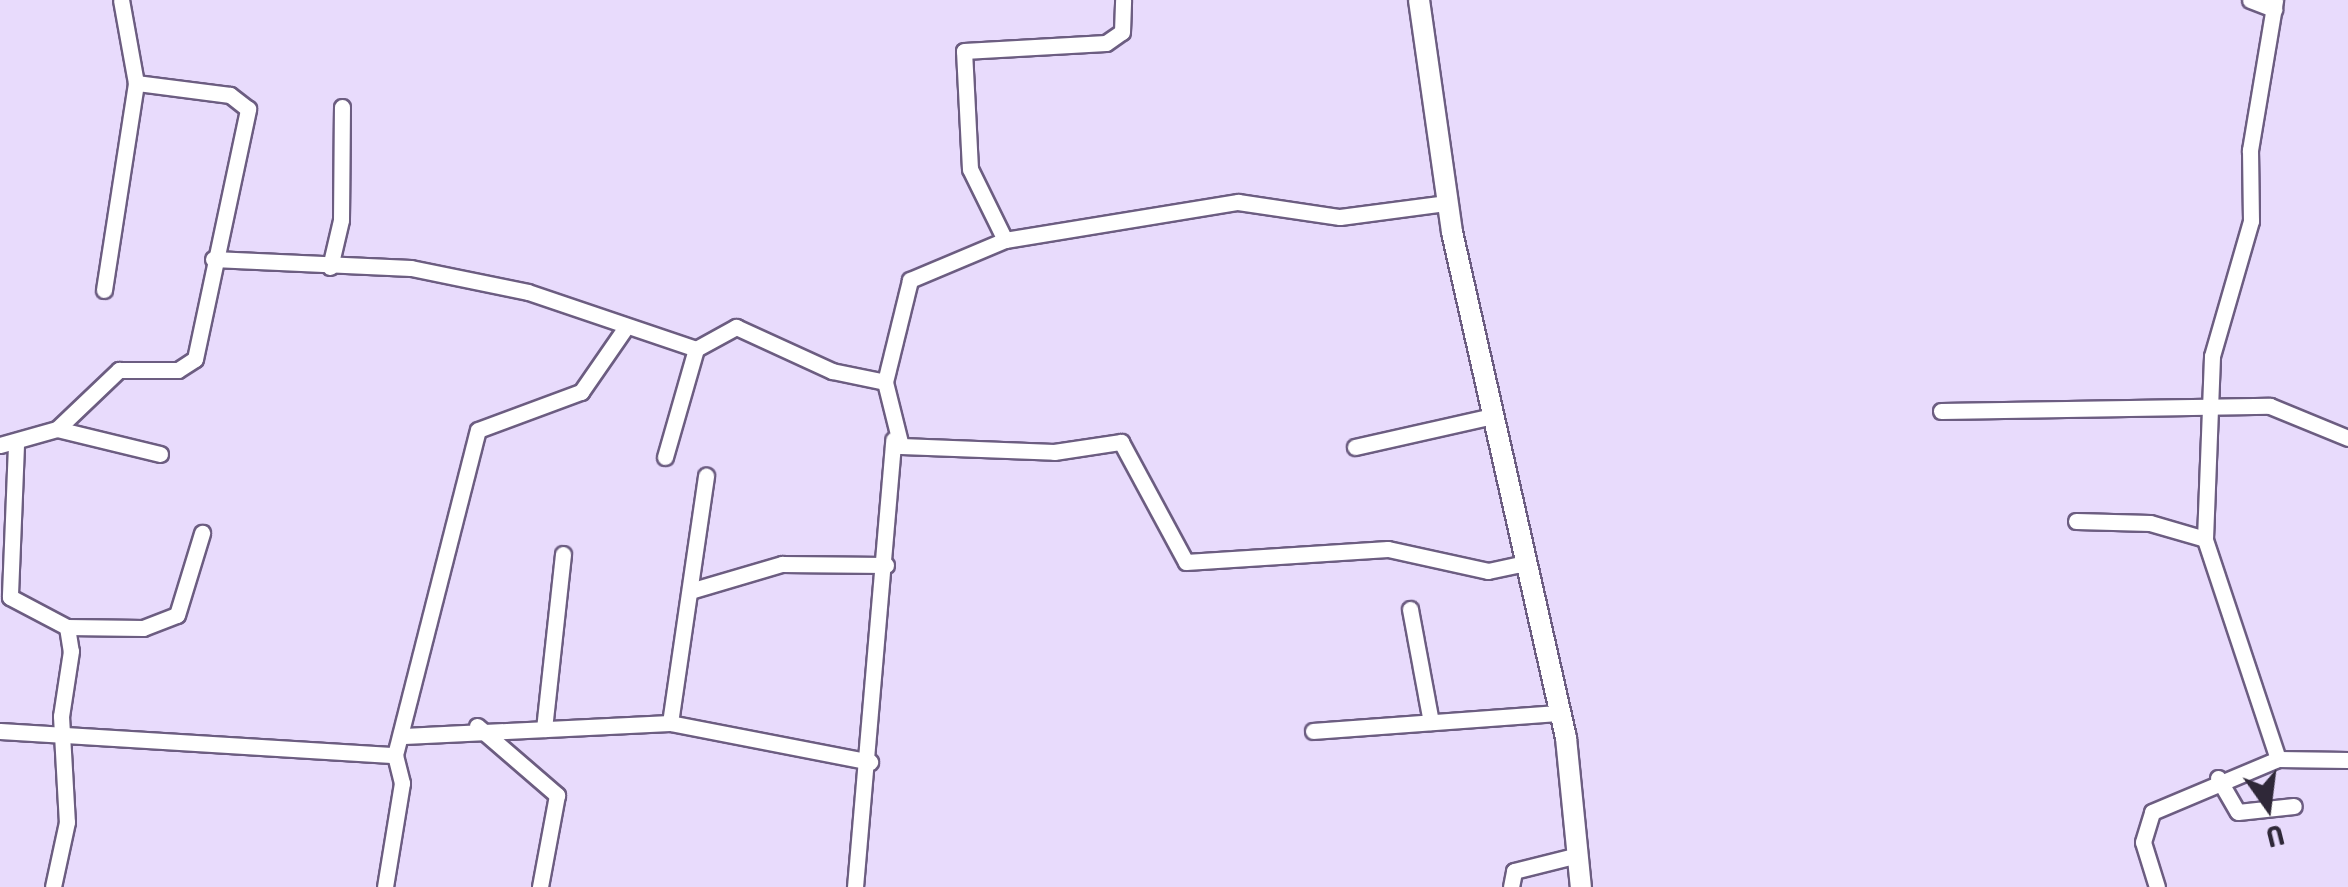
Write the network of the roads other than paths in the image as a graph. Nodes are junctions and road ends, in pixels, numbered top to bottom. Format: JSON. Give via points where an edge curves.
{"nodes":[{"id":1,"x":121,"y":0,"type":"edge"},
{"id":2,"x":1123,"y":0,"type":"edge"},
{"id":3,"x":1419,"y":0,"type":"edge"},
{"id":4,"x":2250,"y":0,"type":"edge"},
{"id":5,"x":2275,"y":4,"type":"edge"},
{"id":6,"x":136,"y":82,"type":"junction"},
{"id":7,"x":342,"y":107,"type":"dead end"},
{"id":8,"x":1447,"y":203,"type":"junction"},
{"id":9,"x":1004,"y":240,"type":"junction"},
{"id":10,"x":214,"y":259,"type":"junction"},
{"id":11,"x":330,"y":266,"type":"junction"},
{"id":12,"x":104,"y":290,"type":"dead end"},
{"id":13,"x":624,"y":330,"type":"junction"},
{"id":14,"x":696,"y":349,"type":"junction"},
{"id":15,"x":884,"y":382,"type":"junction"},
{"id":16,"x":2211,"y":406,"type":"junction"},
{"id":17,"x":1941,"y":411,"type":"dead end"},
{"id":18,"x":1494,"y":416,"type":"junction"},
{"id":19,"x":58,"y":429,"type":"junction"},
{"id":20,"x":2348,"y":438,"type":"edge"},
{"id":21,"x":893,"y":440,"type":"junction"},
{"id":22,"x":8,"y":445,"type":"edge"},
{"id":23,"x":1354,"y":447,"type":"dead end"},
{"id":24,"x":160,"y":454,"type":"dead end"},
{"id":25,"x":666,"y":457,"type":"dead end"},
{"id":26,"x":706,"y":476,"type":"dead end"},
{"id":27,"x":2076,"y":520,"type":"dead end"},
{"id":28,"x":202,"y":533,"type":"dead end"},
{"id":29,"x":2206,"y":539,"type":"junction"},
{"id":30,"x":563,"y":554,"type":"dead end"},
{"id":31,"x":1527,"y":564,"type":"junction"},
{"id":32,"x":886,"y":565,"type":"junction"},
{"id":33,"x":690,"y":591,"type":"junction"},
{"id":34,"x":1410,"y":609,"type":"dead end"},
{"id":35,"x":67,"y":627,"type":"junction"},
{"id":36,"x":1560,"y":713,"type":"junction"},
{"id":37,"x":1431,"y":722,"type":"junction"},
{"id":38,"x":670,"y":723,"type":"junction"},
{"id":39,"x":478,"y":726,"type":"junction"},
{"id":40,"x":544,"y":729,"type":"junction"},
{"id":41,"x":0,"y":731,"type":"edge"},
{"id":42,"x":1312,"y":731,"type":"dead end"},
{"id":43,"x":64,"y":734,"type":"junction"},
{"id":44,"x":404,"y":736,"type":"junction"},
{"id":45,"x":395,"y":755,"type":"junction"},
{"id":46,"x":2278,"y":759,"type":"junction"},
{"id":47,"x":2348,"y":760,"type":"edge"},
{"id":48,"x":870,"y":762,"type":"junction"},
{"id":49,"x":2218,"y":778,"type":"junction"},
{"id":50,"x":2294,"y":806,"type":"dead end"},
{"id":51,"x":1578,"y":855,"type":"junction"},
{"id":52,"x":54,"y":887,"type":"edge"},
{"id":53,"x":385,"y":887,"type":"edge"},
{"id":54,"x":540,"y":887,"type":"edge"},
{"id":55,"x":855,"y":887,"type":"edge"},
{"id":56,"x":1511,"y":887,"type":"edge"},
{"id":57,"x":1580,"y":887,"type":"edge"},
{"id":58,"x":2157,"y":887,"type":"edge"}],
"edges":[{"from":1,"to":6,"type":"street"},
{"from":2,"to":9,"type":"street","via":[[1122,32],[1106,43],[964,51],[970,169]]},
{"from":3,"to":8,"type":"street"},
{"from":4,"to":5,"type":"street"},
{"from":5,"to":16,"type":"street","via":[[2250,150],[2251,221],[2216,334]]},
{"from":6,"to":10,"type":"street","via":[[230,95],[248,109],[234,201]]},
{"from":6,"to":12,"type":"street"},
{"from":7,"to":11,"type":"street","via":[[341,220]]},
{"from":8,"to":9,"type":"street","via":[[1340,217],[1226,203]]},
{"from":8,"to":18,"type":"street"},
{"from":9,"to":15,"type":"street","via":[[910,280]]},
{"from":10,"to":11,"type":"street"},
{"from":10,"to":19,"type":"street","via":[[192,364],[119,370]]},
{"from":11,"to":13,"type":"street","via":[[398,266],[512,289]]},
{"from":13,"to":14,"type":"street"},
{"from":13,"to":44,"type":"street","via":[[581,392],[478,430]]},
{"from":14,"to":15,"type":"street","via":[[736,327],[832,371]]},
{"from":14,"to":25,"type":"street"},
{"from":15,"to":21,"type":"street"},
{"from":16,"to":17,"type":"street"},
{"from":16,"to":20,"type":"street","via":[[2281,408]]},
{"from":16,"to":29,"type":"street"},
{"from":18,"to":23,"type":"street"},
{"from":18,"to":31,"type":"street"},
{"from":19,"to":22,"type":"street"},
{"from":19,"to":24,"type":"street"},
{"from":21,"to":31,"type":"street","via":[[1054,452],[1129,444],[1162,506],[1173,552],[1186,562],[1388,550],[1488,570]]},
{"from":21,"to":32,"type":"street"},
{"from":22,"to":35,"type":"street","via":[[10,596]]},
{"from":26,"to":33,"type":"street"},
{"from":27,"to":29,"type":"street","via":[[2150,523]]},
{"from":28,"to":35,"type":"street","via":[[177,615],[142,628]]},
{"from":29,"to":46,"type":"street"},
{"from":30,"to":40,"type":"street"},
{"from":31,"to":36,"type":"street"},
{"from":32,"to":33,"type":"street","via":[[782,564]]},
{"from":32,"to":48,"type":"street"},
{"from":33,"to":38,"type":"street"},
{"from":34,"to":37,"type":"street"},
{"from":35,"to":43,"type":"street"},
{"from":36,"to":37,"type":"street"},
{"from":36,"to":51,"type":"street"},
{"from":37,"to":42,"type":"street"},
{"from":38,"to":40,"type":"street"},
{"from":38,"to":48,"type":"street"},
{"from":39,"to":40,"type":"street"},
{"from":39,"to":44,"type":"street"},
{"from":39,"to":54,"type":"street","via":[[557,795]]},
{"from":41,"to":43,"type":"street"},
{"from":43,"to":45,"type":"street"},
{"from":43,"to":52,"type":"street","via":[[67,822]]},
{"from":44,"to":45,"type":"street"},
{"from":45,"to":53,"type":"street","via":[[402,783]]},
{"from":46,"to":47,"type":"street"},
{"from":46,"to":49,"type":"street"},
{"from":48,"to":55,"type":"street"},
{"from":49,"to":50,"type":"street","via":[[2238,812]]},
{"from":49,"to":58,"type":"street","via":[[2145,821]]},
{"from":51,"to":56,"type":"street","via":[[1514,871]]},
{"from":51,"to":57,"type":"street"}]}
